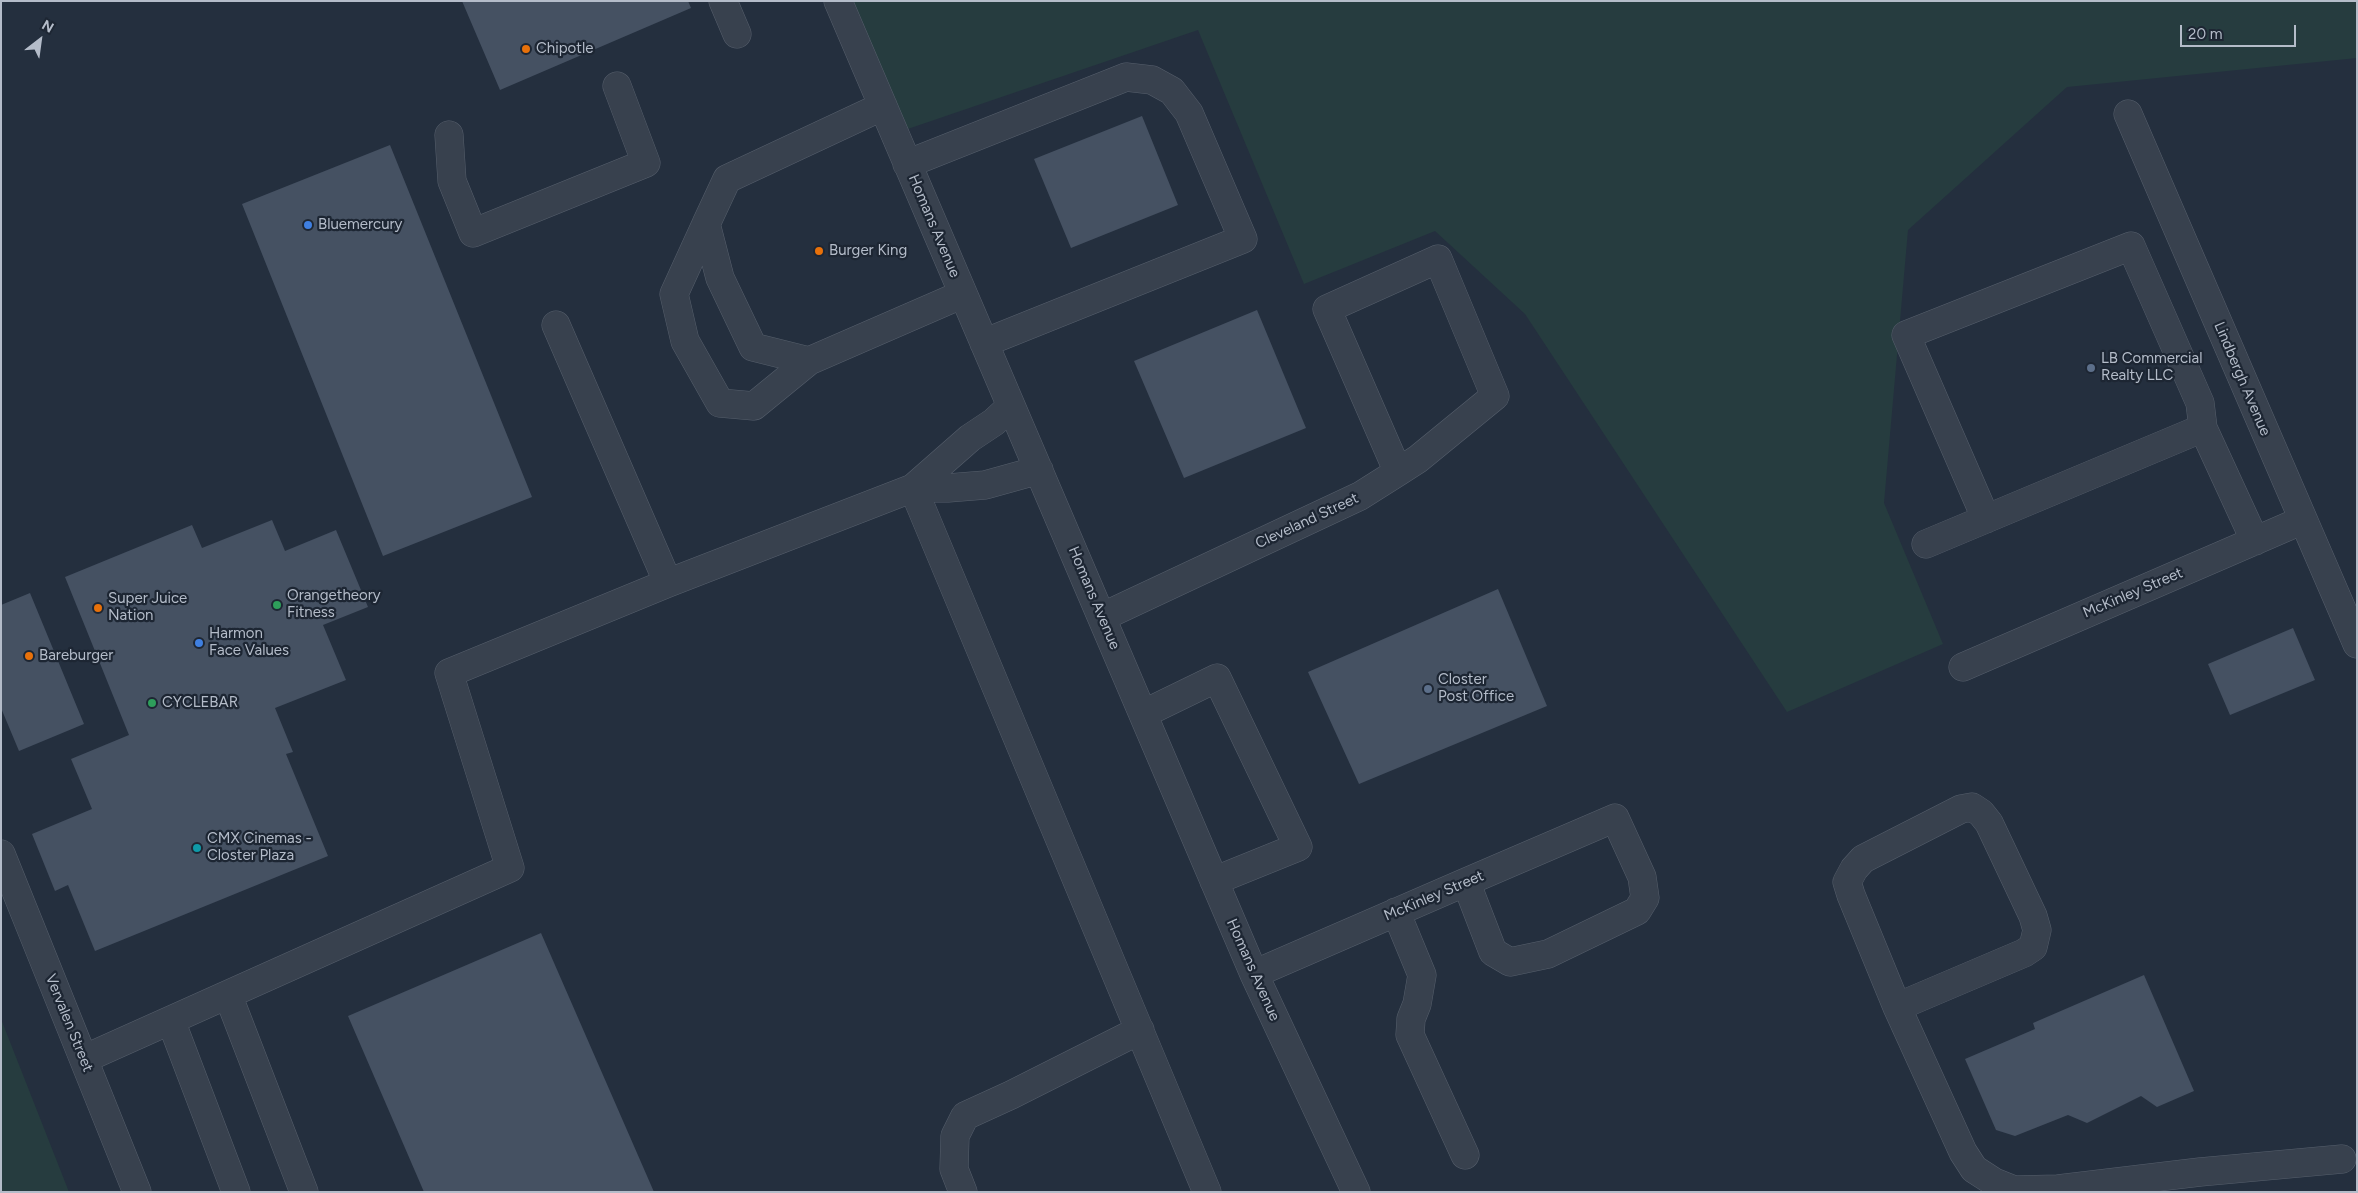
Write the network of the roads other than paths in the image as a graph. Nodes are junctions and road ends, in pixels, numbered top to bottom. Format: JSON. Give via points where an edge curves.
{"nodes":[{"id":1,"x":723,"y":1,"type":"edge"},
{"id":2,"x":838,"y":1,"type":"edge"},
{"id":3,"x":737,"y":34,"type":"dead end"},
{"id":4,"x":617,"y":86,"type":"dead end"},
{"id":5,"x":883,"y":106,"type":"junction"},
{"id":6,"x":2128,"y":114,"type":"dead end"},
{"id":7,"x":449,"y":135,"type":"dead end"},
{"id":8,"x":908,"y":164,"type":"junction"},
{"id":9,"x":706,"y":224,"type":"junction"},
{"id":10,"x":963,"y":294,"type":"junction"},
{"id":11,"x":556,"y":324,"type":"dead end"},
{"id":12,"x":984,"y":343,"type":"junction"},
{"id":13,"x":810,"y":361,"type":"junction"},
{"id":14,"x":1011,"y":406,"type":"junction"},
{"id":15,"x":2203,"y":428,"type":"junction"},
{"id":16,"x":1039,"y":470,"type":"junction"},
{"id":17,"x":1398,"y":472,"type":"junction"},
{"id":18,"x":913,"y":488,"type":"junction"},
{"id":19,"x":1986,"y":519,"type":"junction"},
{"id":20,"x":2303,"y":520,"type":"junction"},
{"id":21,"x":2255,"y":541,"type":"junction"},
{"id":22,"x":1926,"y":544,"type":"dead end"},
{"id":23,"x":668,"y":583,"type":"junction"},
{"id":24,"x":1102,"y":617,"type":"junction"},
{"id":25,"x":2357,"y":644,"type":"edge"},
{"id":26,"x":1963,"y":667,"type":"dead end"},
{"id":27,"x":1143,"y":714,"type":"junction"},
{"id":28,"x":1,"y":854,"type":"edge"},
{"id":29,"x":1214,"y":881,"type":"junction"},
{"id":30,"x":1466,"y":882,"type":"junction"},
{"id":31,"x":1396,"y":912,"type":"junction"},
{"id":32,"x":1254,"y":974,"type":"junction"},
{"id":33,"x":228,"y":995,"type":"junction"},
{"id":34,"x":1897,"y":1007,"type":"junction"},
{"id":35,"x":171,"y":1020,"type":"junction"},
{"id":36,"x":1140,"y":1030,"type":"junction"},
{"id":37,"x":84,"y":1059,"type":"junction"},
{"id":38,"x":1465,"y":1155,"type":"dead end"},
{"id":39,"x":2342,"y":1159,"type":"dead end"},
{"id":40,"x":2200,"y":1182,"type":"edge"},
{"id":41,"x":2058,"y":1190,"type":"edge"},
{"id":42,"x":137,"y":1192,"type":"edge"},
{"id":43,"x":236,"y":1192,"type":"edge"},
{"id":44,"x":304,"y":1192,"type":"edge"},
{"id":45,"x":963,"y":1192,"type":"edge"},
{"id":46,"x":1208,"y":1192,"type":"edge"},
{"id":47,"x":1356,"y":1192,"type":"edge"}],
"edges":[{"from":1,"to":3,"type":"street"},
{"from":2,"to":5,"type":"street","name":"Homans Avenue"},
{"from":4,"to":7,"type":"street","via":[[646,163],[473,234],[452,181]]},
{"from":5,"to":8,"type":"street","name":"Homans Avenue"},
{"from":5,"to":9,"type":"street","via":[[727,179]]},
{"from":6,"to":20,"type":"street","name":"Lindbergh Avenue"},
{"from":8,"to":10,"type":"street","name":"Homans Avenue"},
{"from":8,"to":12,"type":"street","via":[[1126,77],[1152,80],[1172,91],[1189,113],[1243,239]]},
{"from":9,"to":13,"type":"street","via":[[720,278],[753,347]]},
{"from":9,"to":13,"type":"street","via":[[674,294],[685,341],[720,403],[754,406]]},
{"from":10,"to":12,"type":"street","name":"Homans Avenue"},
{"from":10,"to":13,"type":"street"},
{"from":11,"to":23,"type":"street"},
{"from":12,"to":14,"type":"street","name":"Homans Avenue"},
{"from":14,"to":16,"type":"street","name":"Homans Avenue"},
{"from":14,"to":18,"type":"street"},
{"from":15,"to":19,"type":"street"},
{"from":15,"to":19,"type":"street","via":[[2200,403],[2131,246],[1906,336]]},
{"from":15,"to":21,"type":"street"},
{"from":16,"to":18,"type":"street","via":[[985,485]]},
{"from":16,"to":24,"type":"street","name":"Homans Avenue"},
{"from":17,"to":17,"type":"street","name":"Cleveland Street","via":[[1495,396],[1438,260],[1327,309]]},
{"from":17,"to":24,"type":"street","name":"Cleveland Street","via":[[1360,496]]},
{"from":18,"to":23,"type":"street"},
{"from":18,"to":36,"type":"street"},
{"from":19,"to":22,"type":"street"},
{"from":20,"to":21,"type":"street","name":"McKinley Street"},
{"from":20,"to":25,"type":"street","name":"Lindbergh Avenue"},
{"from":21,"to":26,"type":"street","name":"McKinley Street"},
{"from":23,"to":33,"type":"street","via":[[450,673],[510,868]]},
{"from":24,"to":27,"type":"street","name":"Homans Avenue"},
{"from":27,"to":29,"type":"street","name":"Homans Avenue"},
{"from":27,"to":29,"type":"street","via":[[1217,678],[1298,847]]},
{"from":28,"to":37,"type":"street","name":"Vervalen Street"},
{"from":29,"to":32,"type":"street","name":"Homans Avenue"},
{"from":30,"to":30,"type":"street","name":"McKinley Street","via":[[1615,818],[1642,877],[1645,898],[1637,911],[1548,954],[1510,962],[1493,952]]},
{"from":30,"to":31,"type":"street","name":"McKinley Street"},
{"from":31,"to":32,"type":"street","name":"McKinley Street"},
{"from":31,"to":38,"type":"street","via":[[1422,975],[1410,1035]]},
{"from":32,"to":47,"type":"street","name":"Homans Avenue"},
{"from":33,"to":35,"type":"street"},
{"from":33,"to":44,"type":"street"},
{"from":34,"to":34,"type":"street","via":[[1847,882],[1864,859],[1961,809],[1972,807],[1989,823],[2033,916],[2037,930],[2033,947],[2024,954]]},
{"from":34,"to":41,"type":"street","via":[[1963,1152],[1974,1169],[2014,1190]]},
{"from":35,"to":37,"type":"street"},
{"from":35,"to":43,"type":"street"},
{"from":36,"to":45,"type":"street","via":[[965,1116],[955,1136],[954,1169]]},
{"from":36,"to":46,"type":"street"},
{"from":37,"to":42,"type":"street","name":"Vervalen Street"},
{"from":39,"to":40,"type":"street"},
{"from":40,"to":41,"type":"street"}]}
